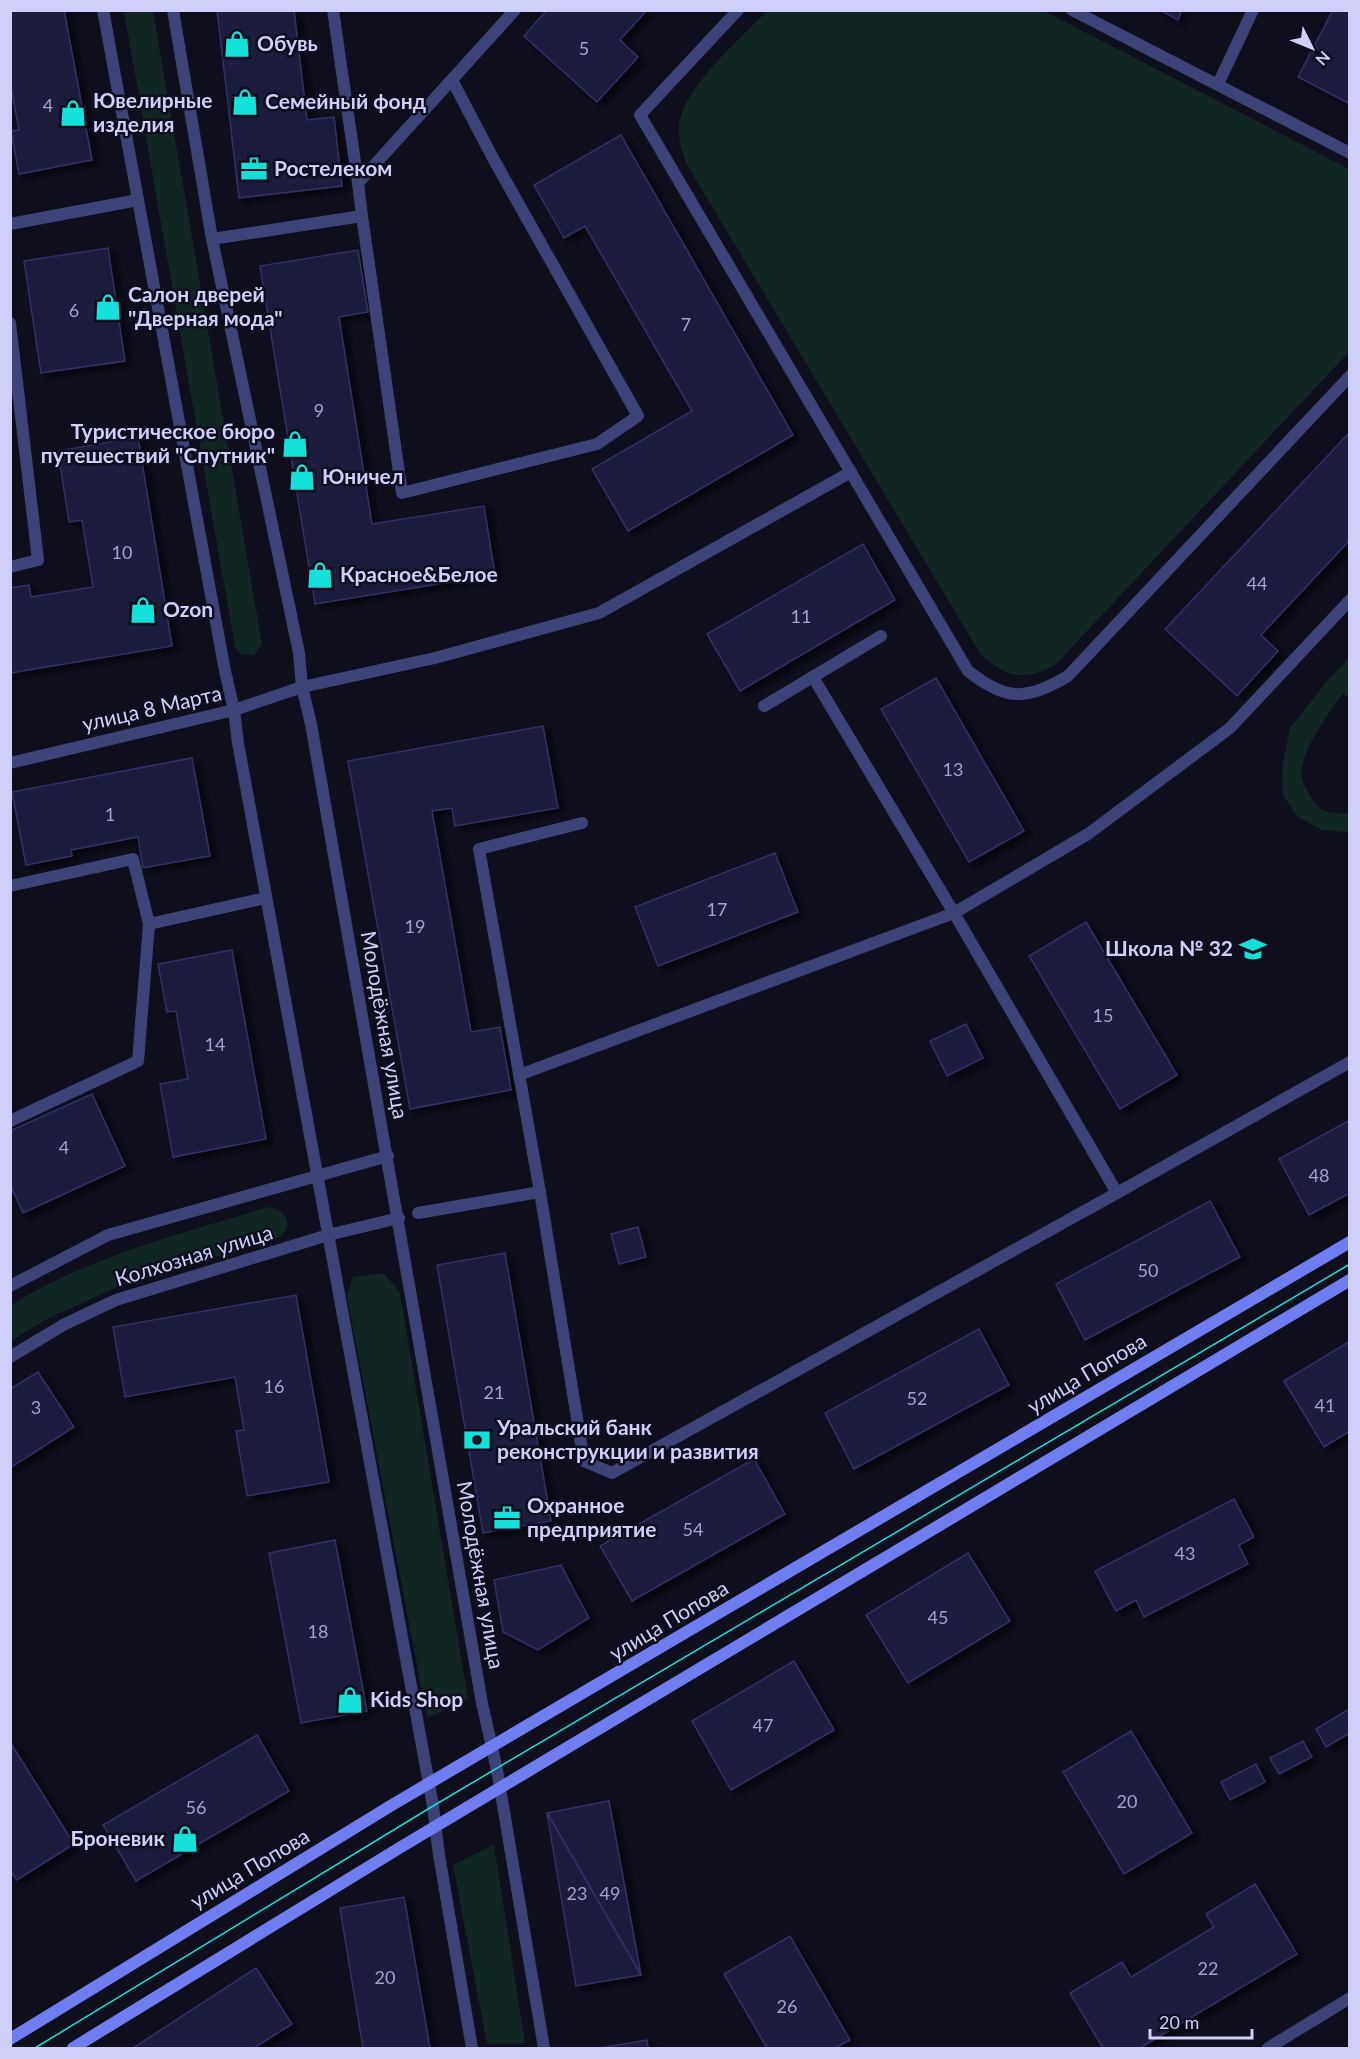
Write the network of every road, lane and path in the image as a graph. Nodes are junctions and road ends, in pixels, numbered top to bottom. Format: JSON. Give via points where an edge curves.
{"nodes":[{"id":1,"x":103,"y":10,"type":"edge"},
{"id":2,"x":173,"y":10,"type":"edge"},
{"id":3,"x":333,"y":10,"type":"edge"},
{"id":4,"x":516,"y":10,"type":"edge"},
{"id":5,"x":738,"y":10,"type":"edge"},
{"id":6,"x":1072,"y":10,"type":"edge"},
{"id":7,"x":1253,"y":10,"type":"edge"},
{"id":8,"x":452,"y":80,"type":"junction"},
{"id":9,"x":1218,"y":84,"type":"junction"},
{"id":10,"x":1350,"y":153,"type":"edge"},
{"id":11,"x":358,"y":183,"type":"junction"},
{"id":12,"x":138,"y":200,"type":"junction"},
{"id":13,"x":362,"y":216,"type":"junction"},
{"id":14,"x":10,"y":224,"type":"edge"},
{"id":15,"x":212,"y":239,"type":"junction"},
{"id":16,"x":10,"y":323,"type":"edge"},
{"id":17,"x":1350,"y":376,"type":"edge"},
{"id":18,"x":851,"y":472,"type":"junction"},
{"id":19,"x":10,"y":567,"type":"edge"},
{"id":20,"x":1350,"y":600,"type":"edge"},
{"id":21,"x":880,"y":636,"type":"dead end"},
{"id":22,"x":813,"y":677,"type":"junction"},
{"id":23,"x":302,"y":687,"type":"junction"},
{"id":24,"x":764,"y":706,"type":"dead end"},
{"id":25,"x":234,"y":710,"type":"junction"},
{"id":26,"x":10,"y":763,"type":"edge"},
{"id":27,"x":582,"y":823,"type":"dead end"},
{"id":28,"x":10,"y":886,"type":"edge"},
{"id":29,"x":266,"y":898,"type":"junction"},
{"id":30,"x":954,"y":913,"type":"junction"},
{"id":31,"x":149,"y":924,"type":"junction"},
{"id":32,"x":1350,"y":1062,"type":"edge"},
{"id":33,"x":519,"y":1075,"type":"junction"},
{"id":34,"x":10,"y":1121,"type":"edge"},
{"id":35,"x":388,"y":1156,"type":"junction"},
{"id":36,"x":318,"y":1177,"type":"junction"},
{"id":37,"x":540,"y":1192,"type":"junction"},
{"id":38,"x":1117,"y":1193,"type":"junction"},
{"id":39,"x":418,"y":1214,"type":"dead end"},
{"id":40,"x":399,"y":1218,"type":"junction"},
{"id":41,"x":328,"y":1235,"type":"junction"},
{"id":42,"x":1350,"y":1242,"type":"edge"},
{"id":43,"x":1350,"y":1280,"type":"edge"},
{"id":44,"x":10,"y":1286,"type":"edge"},
{"id":45,"x":10,"y":1357,"type":"edge"},
{"id":46,"x":493,"y":1747,"type":"junction"},
{"id":47,"x":429,"y":1784,"type":"junction"},
{"id":48,"x":500,"y":1788,"type":"junction"},
{"id":49,"x":437,"y":1826,"type":"junction"},
{"id":50,"x":1350,"y":1998,"type":"edge"},
{"id":51,"x":10,"y":2038,"type":"edge"},
{"id":52,"x":73,"y":2049,"type":"edge"},
{"id":53,"x":472,"y":2049,"type":"edge"},
{"id":54,"x":544,"y":2049,"type":"edge"},
{"id":55,"x":1268,"y":2049,"type":"edge"}],
"edges":[{"from":1,"to":12,"type":"street"},
{"from":2,"to":15,"type":"street","name":"Молодёжная улица"},
{"from":3,"to":11,"type":"street"},
{"from":4,"to":8,"type":"street"},
{"from":5,"to":18,"type":"street","via":[[640,115]]},
{"from":6,"to":9,"type":"street"},
{"from":7,"to":9,"type":"street"},
{"from":8,"to":11,"type":"street"},
{"from":8,"to":13,"type":"street","via":[[638,416],[597,444],[402,493]]},
{"from":9,"to":10,"type":"street"},
{"from":11,"to":13,"type":"street"},
{"from":12,"to":14,"type":"street"},
{"from":12,"to":25,"type":"street"},
{"from":13,"to":15,"type":"street"},
{"from":15,"to":23,"type":"street","name":"Молодёжная улица"},
{"from":16,"to":19,"type":"street","via":[[38,560]]},
{"from":17,"to":18,"type":"street","via":[[1068,676],[1027,694],[1006,694],[987,686],[968,670]]},
{"from":18,"to":23,"type":"street","name":"улица 8 Марта","via":[[599,613],[435,658]]},
{"from":20,"to":30,"type":"street","via":[[1230,728],[1088,834]]},
{"from":21,"to":22,"type":"street"},
{"from":22,"to":24,"type":"street"},
{"from":22,"to":30,"type":"street"},
{"from":23,"to":25,"type":"street","name":"улица 8 Марта"},
{"from":23,"to":35,"type":"street","name":"Молодёжная улица"},
{"from":25,"to":26,"type":"street","name":"улица 8 Марта"},
{"from":25,"to":29,"type":"street"},
{"from":27,"to":33,"type":"street","via":[[479,849]]},
{"from":28,"to":31,"type":"street","via":[[133,858]]},
{"from":29,"to":31,"type":"street"},
{"from":29,"to":36,"type":"street"},
{"from":30,"to":33,"type":"street"},
{"from":30,"to":38,"type":"street"},
{"from":31,"to":34,"type":"street","via":[[138,1061]]},
{"from":32,"to":38,"type":"street"},
{"from":33,"to":37,"type":"street"},
{"from":35,"to":36,"type":"street","name":"Колхозная улица"},
{"from":35,"to":40,"type":"street","name":"Молодёжная улица"},
{"from":36,"to":41,"type":"street"},
{"from":36,"to":44,"type":"street","name":"Колхозная улица","via":[[108,1235]]},
{"from":37,"to":38,"type":"street","via":[[584,1461],[612,1473]]},
{"from":37,"to":39,"type":"street"},
{"from":40,"to":41,"type":"street","name":"Колхозная улица"},
{"from":40,"to":46,"type":"street","name":"Молодёжная улица","via":[[482,1703]]},
{"from":41,"to":45,"type":"street","name":"Колхозная улица","via":[[116,1300],[65,1324]]},
{"from":41,"to":47,"type":"street"},
{"from":42,"to":46,"type":"street","name":"улица Попова"},
{"from":43,"to":48,"type":"street"},
{"from":46,"to":47,"type":"street","name":"улица Попова"},
{"from":46,"to":48,"type":"street","name":"Молодёжная улица"},
{"from":47,"to":49,"type":"street"},
{"from":47,"to":51,"type":"street","name":"улица Попова"},
{"from":48,"to":49,"type":"street"},
{"from":48,"to":54,"type":"street","name":"Молодёжная улица"},
{"from":49,"to":52,"type":"street"},
{"from":49,"to":53,"type":"street"},
{"from":50,"to":55,"type":"street"}]}
